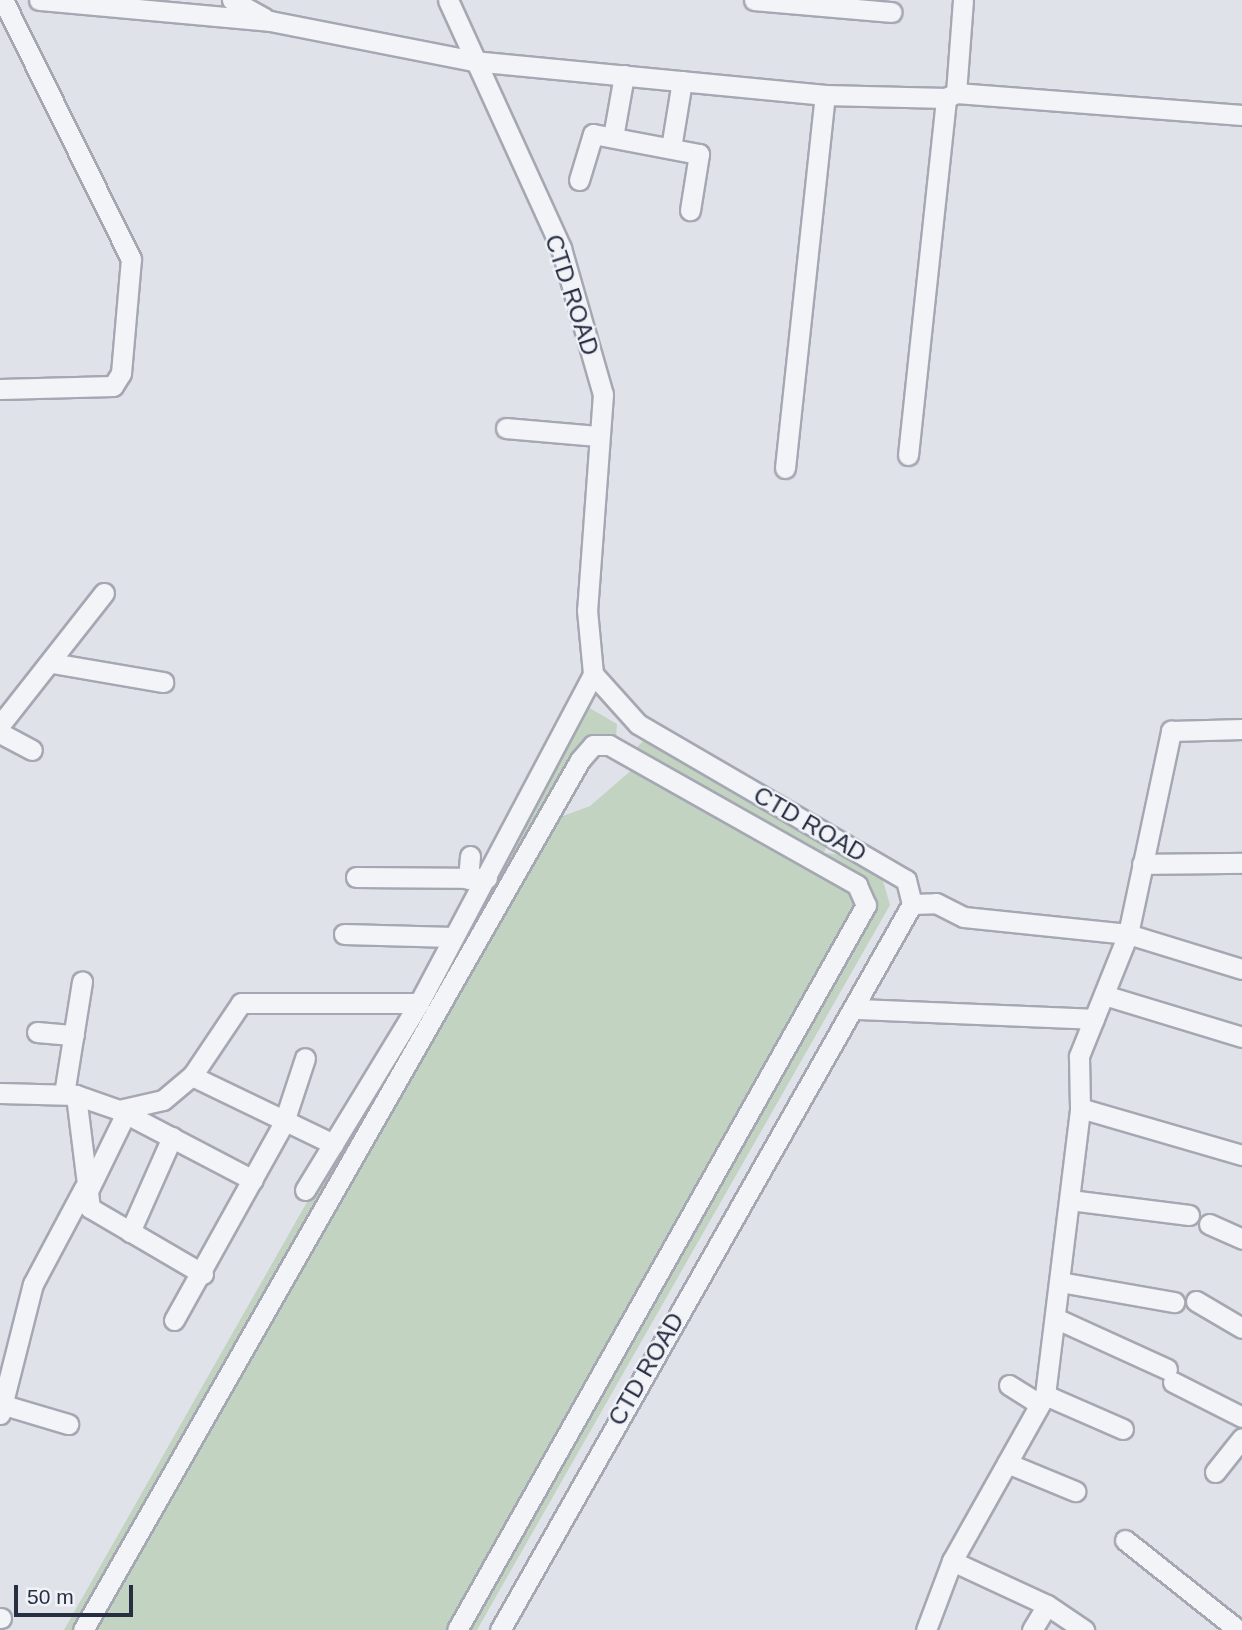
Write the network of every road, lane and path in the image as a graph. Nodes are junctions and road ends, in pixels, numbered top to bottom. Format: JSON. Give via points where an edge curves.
{"nodes":[{"id":1,"x":3,"y":0,"type":"edge"},
{"id":2,"x":39,"y":0,"type":"edge"},
{"id":3,"x":232,"y":0,"type":"edge"},
{"id":4,"x":448,"y":0,"type":"edge"},
{"id":5,"x":754,"y":0,"type":"edge"},
{"id":6,"x":963,"y":0,"type":"edge"},
{"id":7,"x":891,"y":12,"type":"dead end"},
{"id":8,"x":270,"y":21,"type":"junction"},
{"id":9,"x":473,"y":61,"type":"junction"},
{"id":10,"x":624,"y":75,"type":"junction"},
{"id":11,"x":682,"y":81,"type":"junction"},
{"id":12,"x":825,"y":95,"type":"junction"},
{"id":13,"x":951,"y":95,"type":"junction"},
{"id":14,"x":1242,"y":115,"type":"edge"},
{"id":15,"x":613,"y":137,"type":"junction"},
{"id":16,"x":671,"y":148,"type":"junction"},
{"id":17,"x":579,"y":180,"type":"dead end"},
{"id":18,"x":690,"y":210,"type":"dead end"},
{"id":19,"x":0,"y":389,"type":"edge"},
{"id":20,"x":506,"y":428,"type":"dead end"},
{"id":21,"x":597,"y":436,"type":"junction"},
{"id":22,"x":908,"y":455,"type":"dead end"},
{"id":23,"x":785,"y":468,"type":"dead end"},
{"id":24,"x":104,"y":593,"type":"dead end"},
{"id":25,"x":52,"y":663,"type":"junction"},
{"id":26,"x":593,"y":674,"type":"junction"},
{"id":27,"x":163,"y":682,"type":"dead end"},
{"id":28,"x":0,"y":725,"type":"edge"},
{"id":29,"x":1242,"y":729,"type":"edge"},
{"id":30,"x":0,"y":733,"type":"edge"},
{"id":31,"x":33,"y":750,"type":"dead end"},
{"id":32,"x":470,"y":856,"type":"dead end"},
{"id":33,"x":1142,"y":863,"type":"junction"},
{"id":34,"x":1242,"y":863,"type":"edge"},
{"id":35,"x":356,"y":877,"type":"dead end"},
{"id":36,"x":477,"y":879,"type":"junction"},
{"id":37,"x":912,"y":904,"type":"junction"},
{"id":38,"x":344,"y":934,"type":"dead end"},
{"id":39,"x":1128,"y":934,"type":"junction"},
{"id":40,"x":453,"y":937,"type":"junction"},
{"id":41,"x":1242,"y":969,"type":"edge"},
{"id":42,"x":82,"y":981,"type":"dead end"},
{"id":43,"x":1104,"y":995,"type":"junction"},
{"id":44,"x":419,"y":1003,"type":"junction"},
{"id":45,"x":856,"y":1009,"type":"junction"},
{"id":46,"x":1094,"y":1019,"type":"junction"},
{"id":47,"x":37,"y":1032,"type":"dead end"},
{"id":48,"x":74,"y":1035,"type":"junction"},
{"id":49,"x":1242,"y":1037,"type":"edge"},
{"id":50,"x":306,"y":1058,"type":"dead end"},
{"id":51,"x":192,"y":1076,"type":"junction"},
{"id":52,"x":0,"y":1093,"type":"edge"},
{"id":53,"x":70,"y":1094,"type":"junction"},
{"id":54,"x":1080,"y":1108,"type":"junction"},
{"id":55,"x":122,"y":1112,"type":"junction"},
{"id":56,"x":284,"y":1122,"type":"junction"},
{"id":57,"x":172,"y":1137,"type":"junction"},
{"id":58,"x":333,"y":1143,"type":"junction"},
{"id":59,"x":1242,"y":1155,"type":"edge"},
{"id":60,"x":253,"y":1180,"type":"junction"},
{"id":61,"x":305,"y":1190,"type":"dead end"},
{"id":62,"x":85,"y":1192,"type":"junction"},
{"id":63,"x":1070,"y":1200,"type":"junction"},
{"id":64,"x":1189,"y":1215,"type":"dead end"},
{"id":65,"x":1209,"y":1224,"type":"dead end"},
{"id":66,"x":130,"y":1232,"type":"junction"},
{"id":67,"x":1242,"y":1239,"type":"edge"},
{"id":68,"x":203,"y":1274,"type":"junction"},
{"id":69,"x":1060,"y":1282,"type":"junction"},
{"id":70,"x":1196,"y":1301,"type":"dead end"},
{"id":71,"x":1174,"y":1302,"type":"dead end"},
{"id":72,"x":1055,"y":1318,"type":"junction"},
{"id":73,"x":174,"y":1320,"type":"dead end"},
{"id":74,"x":1242,"y":1328,"type":"edge"},
{"id":75,"x":1009,"y":1385,"type":"dead end"},
{"id":76,"x":1042,"y":1399,"type":"junction"},
{"id":77,"x":2,"y":1409,"type":"edge"},
{"id":78,"x":1242,"y":1416,"type":"edge"},
{"id":79,"x":68,"y":1424,"type":"dead end"},
{"id":80,"x":1123,"y":1429,"type":"dead end"},
{"id":81,"x":1242,"y":1438,"type":"edge"},
{"id":82,"x":1007,"y":1463,"type":"junction"},
{"id":83,"x":1214,"y":1472,"type":"dead end"},
{"id":84,"x":1075,"y":1491,"type":"dead end"},
{"id":85,"x":1125,"y":1540,"type":"dead end"},
{"id":86,"x":952,"y":1561,"type":"junction"},
{"id":87,"x":1047,"y":1605,"type":"junction"},
{"id":88,"x":83,"y":1630,"type":"edge"},
{"id":89,"x":457,"y":1630,"type":"edge"},
{"id":90,"x":500,"y":1630,"type":"edge"},
{"id":91,"x":926,"y":1630,"type":"edge"},
{"id":92,"x":1032,"y":1630,"type":"edge"},
{"id":93,"x":1084,"y":1630,"type":"edge"},
{"id":94,"x":1238,"y":1630,"type":"edge"}],
"edges":[{"from":1,"to":19,"type":"street","via":[[131,258],[121,373],[113,386]]},
{"from":2,"to":8,"type":"street"},
{"from":3,"to":8,"type":"street"},
{"from":4,"to":9,"type":"street","name":"CTD ROAD"},
{"from":5,"to":7,"type":"street"},
{"from":6,"to":13,"type":"street"},
{"from":8,"to":9,"type":"street"},
{"from":9,"to":10,"type":"street"},
{"from":9,"to":21,"type":"street","name":"CTD ROAD","via":[[561,248],[603,394]]},
{"from":10,"to":11,"type":"street"},
{"from":10,"to":15,"type":"street"},
{"from":11,"to":12,"type":"street"},
{"from":11,"to":16,"type":"street"},
{"from":12,"to":13,"type":"street"},
{"from":12,"to":23,"type":"street"},
{"from":13,"to":14,"type":"street"},
{"from":13,"to":22,"type":"street"},
{"from":15,"to":16,"type":"street"},
{"from":15,"to":17,"type":"street","via":[[590,136]]},
{"from":16,"to":18,"type":"street","via":[[703,157]]},
{"from":20,"to":21,"type":"street"},
{"from":21,"to":26,"type":"street","name":"CTD ROAD","via":[[587,610]]},
{"from":24,"to":25,"type":"street"},
{"from":25,"to":27,"type":"street"},
{"from":25,"to":28,"type":"street"},
{"from":26,"to":36,"type":"street"},
{"from":26,"to":37,"type":"street","name":"CTD ROAD","via":[[638,724],[906,880]]},
{"from":29,"to":33,"type":"street","via":[[1171,731]]},
{"from":30,"to":31,"type":"street"},
{"from":32,"to":36,"type":"street"},
{"from":33,"to":34,"type":"street"},
{"from":33,"to":39,"type":"street"},
{"from":35,"to":36,"type":"street"},
{"from":36,"to":40,"type":"street"},
{"from":37,"to":39,"type":"street","via":[[936,903],[964,917]]},
{"from":37,"to":45,"type":"street","name":"CTD ROAD"},
{"from":38,"to":40,"type":"street"},
{"from":39,"to":41,"type":"street"},
{"from":39,"to":43,"type":"street"},
{"from":40,"to":44,"type":"street"},
{"from":42,"to":48,"type":"street"},
{"from":43,"to":46,"type":"street"},
{"from":43,"to":49,"type":"street"},
{"from":44,"to":51,"type":"street","via":[[241,1003]]},
{"from":44,"to":58,"type":"street"},
{"from":45,"to":46,"type":"street"},
{"from":45,"to":90,"type":"street","name":"CTD ROAD"},
{"from":46,"to":54,"type":"street","via":[[1079,1056]]},
{"from":47,"to":48,"type":"street"},
{"from":48,"to":53,"type":"street"},
{"from":50,"to":56,"type":"street"},
{"from":51,"to":55,"type":"street","via":[[163,1100]]},
{"from":51,"to":56,"type":"street"},
{"from":52,"to":53,"type":"street"},
{"from":53,"to":55,"type":"street"},
{"from":53,"to":62,"type":"street"},
{"from":54,"to":59,"type":"street"},
{"from":54,"to":63,"type":"street"},
{"from":55,"to":57,"type":"street"},
{"from":55,"to":62,"type":"street"},
{"from":56,"to":58,"type":"street"},
{"from":56,"to":60,"type":"street"},
{"from":57,"to":60,"type":"street"},
{"from":57,"to":66,"type":"street"},
{"from":58,"to":61,"type":"street"},
{"from":60,"to":68,"type":"street"},
{"from":62,"to":66,"type":"street","via":[[90,1208]]},
{"from":62,"to":77,"type":"street","via":[[33,1284]]},
{"from":63,"to":64,"type":"street"},
{"from":63,"to":69,"type":"street"},
{"from":65,"to":67,"type":"street"},
{"from":66,"to":68,"type":"street"},
{"from":68,"to":73,"type":"street"},
{"from":69,"to":71,"type":"street"},
{"from":69,"to":72,"type":"street"},
{"from":70,"to":74,"type":"street"},
{"from":72,"to":76,"type":"street"},
{"from":72,"to":78,"type":"street"},
{"from":75,"to":76,"type":"street"},
{"from":76,"to":80,"type":"street"},
{"from":76,"to":82,"type":"street"},
{"from":77,"to":79,"type":"street"},
{"from":81,"to":83,"type":"street"},
{"from":82,"to":84,"type":"street"},
{"from":82,"to":86,"type":"street"},
{"from":85,"to":94,"type":"street"},
{"from":86,"to":87,"type":"street"},
{"from":86,"to":91,"type":"street"},
{"from":87,"to":92,"type":"street"},
{"from":87,"to":93,"type":"street"},
{"from":88,"to":89,"type":"street","via":[[580,760],[593,745],[622,745],[856,885],[866,905]]}]}
